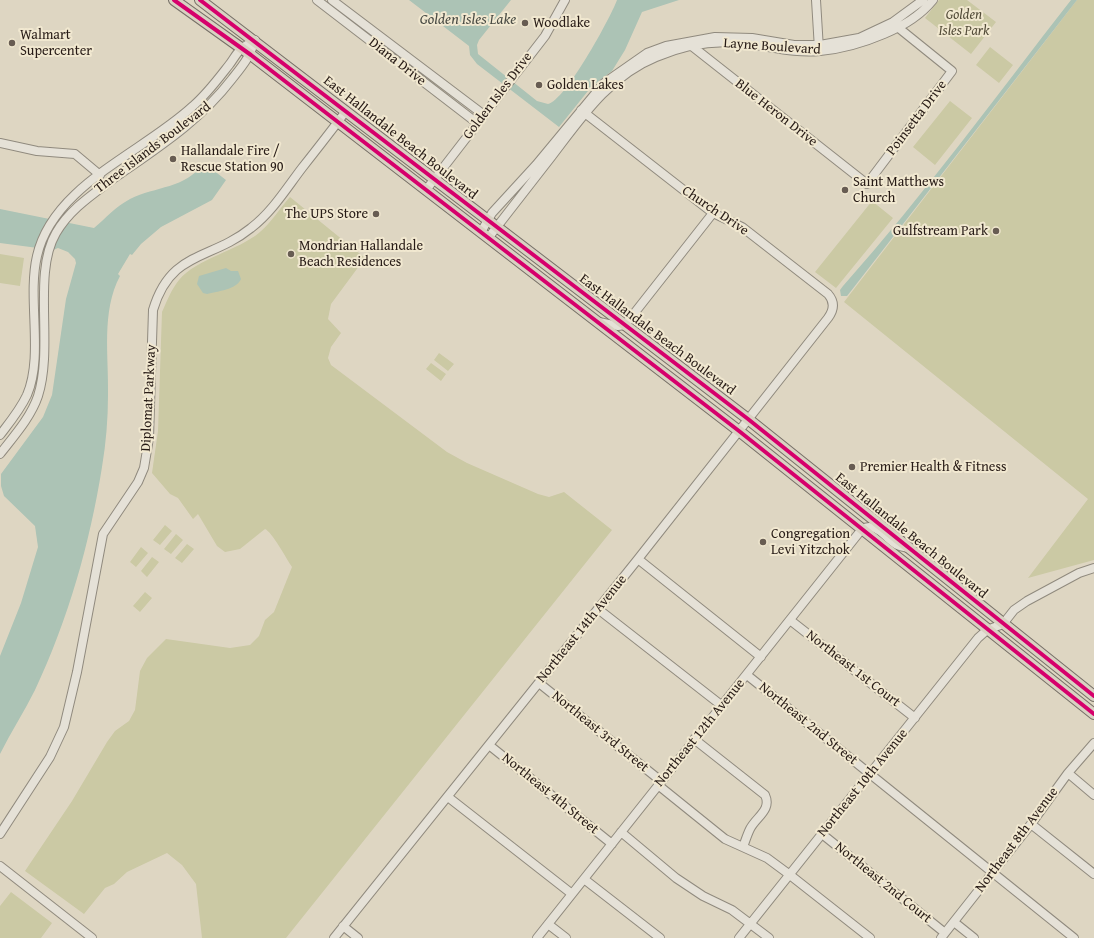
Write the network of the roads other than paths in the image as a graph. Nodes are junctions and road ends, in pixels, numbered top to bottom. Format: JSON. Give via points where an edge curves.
{"nodes":[{"id":1,"x":174,"y":0,"type":"edge"},
{"id":2,"x":200,"y":0,"type":"edge"},
{"id":3,"x":317,"y":0,"type":"edge"},
{"id":4,"x":332,"y":0,"type":"edge"},
{"id":5,"x":565,"y":0,"type":"edge"},
{"id":6,"x":816,"y":0,"type":"edge"},
{"id":7,"x":923,"y":0,"type":"edge"},
{"id":8,"x":933,"y":0,"type":"edge"},
{"id":9,"x":896,"y":25,"type":"junction"},
{"id":10,"x":255,"y":40,"type":"junction"},
{"id":11,"x":689,"y":44,"type":"junction"},
{"id":12,"x":242,"y":48,"type":"junction"},
{"id":13,"x":819,"y":48,"type":"junction"},
{"id":14,"x":251,"y":55,"type":"junction"},
{"id":15,"x":346,"y":110,"type":"junction"},
{"id":16,"x":583,"y":112,"type":"junction"},
{"id":17,"x":484,"y":114,"type":"junction"},
{"id":18,"x":338,"y":122,"type":"junction"},
{"id":19,"x":477,"y":123,"type":"junction"},
{"id":20,"x":0,"y":143,"type":"edge"},
{"id":21,"x":100,"y":175,"type":"junction"},
{"id":22,"x":435,"y":179,"type":"junction"},
{"id":23,"x":867,"y":184,"type":"joint"},
{"id":24,"x":426,"y":190,"type":"junction"},
{"id":25,"x":713,"y":213,"type":"junction"},
{"id":26,"x":488,"y":221,"type":"junction"},
{"id":27,"x":496,"y":228,"type":"junction"},
{"id":28,"x":485,"y":235,"type":"junction"},
{"id":29,"x":828,"y":318,"type":"joint"},
{"id":30,"x":598,"y":321,"type":"junction"},
{"id":31,"x":625,"y":325,"type":"junction"},
{"id":32,"x":617,"y":336,"type":"junction"},
{"id":33,"x":650,"y":344,"type":"junction"},
{"id":34,"x":748,"y":419,"type":"junction"},
{"id":35,"x":739,"y":430,"type":"junction"},
{"id":36,"x":0,"y":435,"type":"edge"},
{"id":37,"x":0,"y":454,"type":"edge"},
{"id":38,"x":823,"y":497,"type":"junction"},
{"id":39,"x":870,"y":518,"type":"junction"},
{"id":40,"x":862,"y":529,"type":"junction"},
{"id":41,"x":910,"y":548,"type":"junction"},
{"id":42,"x":638,"y":559,"type":"junction"},
{"id":43,"x":1094,"y":568,"type":"edge"},
{"id":44,"x":598,"y":609,"type":"junction"},
{"id":45,"x":790,"y":620,"type":"junction"},
{"id":46,"x":1003,"y":624,"type":"junction"},
{"id":47,"x":987,"y":630,"type":"junction"},
{"id":48,"x":761,"y":657,"type":"junction"},
{"id":49,"x":747,"y":675,"type":"junction"},
{"id":50,"x":539,"y":683,"type":"junction"},
{"id":51,"x":1094,"y":696,"type":"edge"},
{"id":52,"x":721,"y":705,"type":"junction"},
{"id":53,"x":1094,"y":714,"type":"edge"},
{"id":54,"x":915,"y":718,"type":"junction"},
{"id":55,"x":694,"y":739,"type":"junction"},
{"id":56,"x":1094,"y":743,"type":"edge"},
{"id":57,"x":489,"y":745,"type":"junction"},
{"id":58,"x":1068,"y":773,"type":"junction"},
{"id":59,"x":870,"y":774,"type":"junction"},
{"id":60,"x":660,"y":783,"type":"junction"},
{"id":61,"x":1094,"y":795,"type":"edge"},
{"id":62,"x":448,"y":797,"type":"junction"},
{"id":63,"x":1031,"y":824,"type":"junction"},
{"id":64,"x":621,"y":832,"type":"junction"},
{"id":65,"x":0,"y":834,"type":"edge"},
{"id":66,"x":822,"y":834,"type":"junction"},
{"id":67,"x":612,"y":844,"type":"junction"},
{"id":68,"x":743,"y":847,"type":"junction"},
{"id":69,"x":0,"y":866,"type":"edge"},
{"id":70,"x":993,"y":873,"type":"junction"},
{"id":71,"x":790,"y":874,"type":"junction"},
{"id":72,"x":1094,"y":874,"type":"edge"},
{"id":73,"x":584,"y":879,"type":"junction"},
{"id":74,"x":572,"y":894,"type":"junction"},
{"id":75,"x":954,"y":922,"type":"junction"},
{"id":76,"x":548,"y":924,"type":"junction"},
{"id":77,"x":751,"y":924,"type":"junction"},
{"id":78,"x":343,"y":926,"type":"junction"},
{"id":79,"x":943,"y":936,"type":"edge"},
{"id":80,"x":92,"y":938,"type":"edge"},
{"id":81,"x":334,"y":938,"type":"edge"},
{"id":82,"x":358,"y":938,"type":"edge"},
{"id":83,"x":537,"y":938,"type":"edge"},
{"id":84,"x":566,"y":938,"type":"edge"},
{"id":85,"x":660,"y":938,"type":"edge"},
{"id":86,"x":740,"y":938,"type":"edge"},
{"id":87,"x":769,"y":938,"type":"edge"},
{"id":88,"x":870,"y":938,"type":"edge"},
{"id":89,"x":974,"y":938,"type":"edge"},
{"id":90,"x":1074,"y":938,"type":"edge"}],
"edges":[{"from":1,"to":12,"type":"main road","name":"East Hallandale Beach Boulevard"},
{"from":2,"to":10,"type":"main road","name":"East Hallandale Beach Boulevard"},
{"from":3,"to":19,"type":"street","name":"Diana Drive"},
{"from":4,"to":17,"type":"street","name":"Diana Drive"},
{"from":5,"to":17,"type":"street","name":"Golden Isles Drive","via":[[550,28]]},
{"from":6,"to":13,"type":"street"},
{"from":7,"to":9,"type":"street","name":"Layne Boulevard"},
{"from":8,"to":9,"type":"street","name":"Layne Boulevard"},
{"from":9,"to":13,"type":"street","name":"Layne Boulevard"},
{"from":9,"to":23,"type":"street","name":"Poinsetta Drive","via":[[952,71]]},
{"from":10,"to":12,"type":"street","name":"Three Islands Boulevard"},
{"from":10,"to":14,"type":"street","name":"Three Islands Boulevard"},
{"from":10,"to":15,"type":"main road","name":"East Hallandale Beach Boulevard"},
{"from":11,"to":13,"type":"street","name":"Layne Boulevard","via":[[715,37],[729,37]]},
{"from":11,"to":16,"type":"street","name":"Layne Boulevard","via":[[655,57],[617,77]]},
{"from":11,"to":23,"type":"street","name":"Blue Heron Drive"},
{"from":12,"to":14,"type":"main road","name":"East Hallandale Beach Boulevard"},
{"from":12,"to":21,"type":"street","name":"Three Islands Boulevard","via":[[193,107]]},
{"from":14,"to":18,"type":"main road","name":"East Hallandale Beach Boulevard"},
{"from":14,"to":37,"type":"street","name":"Three Islands Boulevard","via":[[218,97],[197,118],[94,194],[68,216],[56,233],[47,258],[45,362],[38,397],[29,415]]},
{"from":15,"to":18,"type":"street","name":"Diplomat Parkway"},
{"from":15,"to":22,"type":"main road","name":"East Hallandale Beach Boulevard"},
{"from":16,"to":25,"type":"street","name":"Church Drive"},
{"from":16,"to":26,"type":"street","name":"Layne Boulevard","via":[[492,213]]},
{"from":16,"to":27,"type":"street","name":"Layne Boulevard"},
{"from":17,"to":19,"type":"street","name":"Golden Isles Drive"},
{"from":18,"to":24,"type":"main road","name":"East Hallandale Beach Boulevard"},
{"from":18,"to":65,"type":"street","name":"Diplomat Parkway","via":[[267,213],[237,237],[183,264],[172,273],[158,294],[153,310],[149,438],[144,468],[138,482],[104,534],[64,727],[50,757]]},
{"from":19,"to":22,"type":"street","name":"Golden Isles Drive"},
{"from":20,"to":21,"type":"street","via":[[75,154]]},
{"from":21,"to":36,"type":"street","name":"Three Islands Boulevard","via":[[68,200],[56,214],[37,256],[34,287],[34,367],[28,393]]},
{"from":22,"to":24,"type":"street","name":"Golden Isles Drive"},
{"from":22,"to":26,"type":"main road","name":"East Hallandale Beach Boulevard"},
{"from":24,"to":28,"type":"main road","name":"East Hallandale Beach Boulevard"},
{"from":25,"to":29,"type":"street","name":"Church Drive","via":[[742,227],[828,294],[833,305]]},
{"from":25,"to":31,"type":"street"},
{"from":26,"to":27,"type":"main road","name":"East Hallandale Beach Boulevard"},
{"from":26,"to":28,"type":"street","name":"Layne Boulevard"},
{"from":27,"to":28,"type":"street","name":"Layne Boulevard"},
{"from":27,"to":31,"type":"main road","name":"East Hallandale Beach Boulevard"},
{"from":28,"to":30,"type":"main road","name":"East Hallandale Beach Boulevard"},
{"from":29,"to":34,"type":"street","name":"Northeast 14th Avenue"},
{"from":30,"to":31,"type":"street","via":[[612,326]]},
{"from":30,"to":32,"type":"main road","name":"East Hallandale Beach Boulevard"},
{"from":31,"to":33,"type":"main road","name":"East Hallandale Beach Boulevard"},
{"from":32,"to":33,"type":"main road","via":[[631,337]]},
{"from":32,"to":35,"type":"main road","name":"East Hallandale Beach Boulevard"},
{"from":33,"to":34,"type":"main road","name":"East Hallandale Beach Boulevard"},
{"from":34,"to":35,"type":"street","name":"Northeast 14th Avenue"},
{"from":34,"to":39,"type":"main road","name":"East Hallandale Beach Boulevard"},
{"from":35,"to":38,"type":"main road","name":"East Hallandale Beach Boulevard"},
{"from":35,"to":42,"type":"street","name":"Northeast 14th Avenue"},
{"from":38,"to":39,"type":"main road","via":[[834,500],[859,518]]},
{"from":38,"to":40,"type":"main road","name":"East Hallandale Beach Boulevard"},
{"from":39,"to":41,"type":"main road","name":"East Hallandale Beach Boulevard"},
{"from":40,"to":41,"type":"street","via":[[868,526],[874,528],[895,544]]},
{"from":40,"to":45,"type":"street","name":"Northeast 12th Avenue"},
{"from":40,"to":47,"type":"main road","name":"East Hallandale Beach Boulevard"},
{"from":41,"to":46,"type":"main road","name":"East Hallandale Beach Boulevard"},
{"from":42,"to":44,"type":"street","name":"Northeast 14th Avenue"},
{"from":42,"to":48,"type":"street"},
{"from":43,"to":46,"type":"street","via":[[1026,601],[1014,610]]},
{"from":44,"to":50,"type":"street","name":"Northeast 14th Avenue"},
{"from":44,"to":52,"type":"street"},
{"from":45,"to":48,"type":"street","name":"Northeast 12th Avenue"},
{"from":45,"to":54,"type":"street","name":"Northeast 1st Court"},
{"from":46,"to":47,"type":"street"},
{"from":46,"to":51,"type":"main road","name":"East Hallandale Beach Boulevard"},
{"from":47,"to":53,"type":"main road","name":"East Hallandale Beach Boulevard"},
{"from":47,"to":54,"type":"street","name":"Northeast 10th Avenue"},
{"from":48,"to":49,"type":"street","name":"Northeast 12th Avenue"},
{"from":49,"to":52,"type":"street","name":"Northeast 12th Avenue"},
{"from":49,"to":59,"type":"street","name":"Northeast 2nd Street"},
{"from":50,"to":57,"type":"street","name":"Northeast 14th Avenue"},
{"from":50,"to":60,"type":"street","name":"Northeast 3rd Street"},
{"from":52,"to":55,"type":"street","name":"Northeast 12th Avenue"},
{"from":54,"to":59,"type":"street","name":"Northeast 10th Avenue"},
{"from":55,"to":60,"type":"street","name":"Northeast 12th Avenue"},
{"from":55,"to":68,"type":"street","via":[[764,795],[768,801],[766,809],[749,830]]},
{"from":56,"to":58,"type":"street","name":"Northeast 8th Avenue"},
{"from":57,"to":62,"type":"street","name":"Northeast 14th Avenue"},
{"from":57,"to":67,"type":"street","name":"Northeast 4th Street"},
{"from":58,"to":61,"type":"street"},
{"from":58,"to":63,"type":"street","name":"Northeast 8th Avenue"},
{"from":59,"to":66,"type":"street","name":"Northeast 10th Avenue"},
{"from":59,"to":70,"type":"street","name":"Northeast 2nd Street"},
{"from":60,"to":64,"type":"street","name":"Northeast 12th Avenue"},
{"from":60,"to":68,"type":"street","name":"Northeast 3rd Street","via":[[725,838]]},
{"from":62,"to":74,"type":"street"},
{"from":62,"to":78,"type":"street","name":"Northeast 14th Avenue"},
{"from":63,"to":70,"type":"street","name":"Northeast 8th Avenue"},
{"from":63,"to":72,"type":"street"},
{"from":64,"to":67,"type":"street","name":"Northeast 12th Avenue"},
{"from":64,"to":77,"type":"street","name":"Northeast 4th Street","via":[[676,878],[703,896],[732,910]]},
{"from":66,"to":71,"type":"street","name":"Northeast 10th Avenue"},
{"from":66,"to":79,"type":"street","name":"Northeast 2nd Court"},
{"from":67,"to":73,"type":"street","name":"Northeast 12th Avenue"},
{"from":68,"to":71,"type":"street","name":"Northeast 3rd Street","via":[[767,858]]},
{"from":69,"to":80,"type":"street"},
{"from":70,"to":75,"type":"street","name":"Northeast 8th Avenue"},
{"from":70,"to":90,"type":"street","name":"Northeast 2nd Street"},
{"from":71,"to":77,"type":"street","name":"Northeast 10th Avenue"},
{"from":71,"to":88,"type":"street","name":"Northeast 3rd Street"},
{"from":73,"to":74,"type":"street","name":"Northeast 12th Avenue"},
{"from":73,"to":85,"type":"street"},
{"from":74,"to":76,"type":"street","name":"Northeast 12th Avenue"},
{"from":75,"to":79,"type":"street","name":"Northeast 8th Avenue"},
{"from":75,"to":89,"type":"street","name":"Northeast 2nd Court"},
{"from":76,"to":83,"type":"street","name":"Northeast 12th Avenue"},
{"from":76,"to":84,"type":"street"},
{"from":77,"to":86,"type":"street","name":"Northeast 10th Avenue"},
{"from":77,"to":87,"type":"street","name":"Northeast 4th Street"},
{"from":78,"to":81,"type":"street","name":"Northeast 14th Avenue"},
{"from":78,"to":82,"type":"street"}]}
